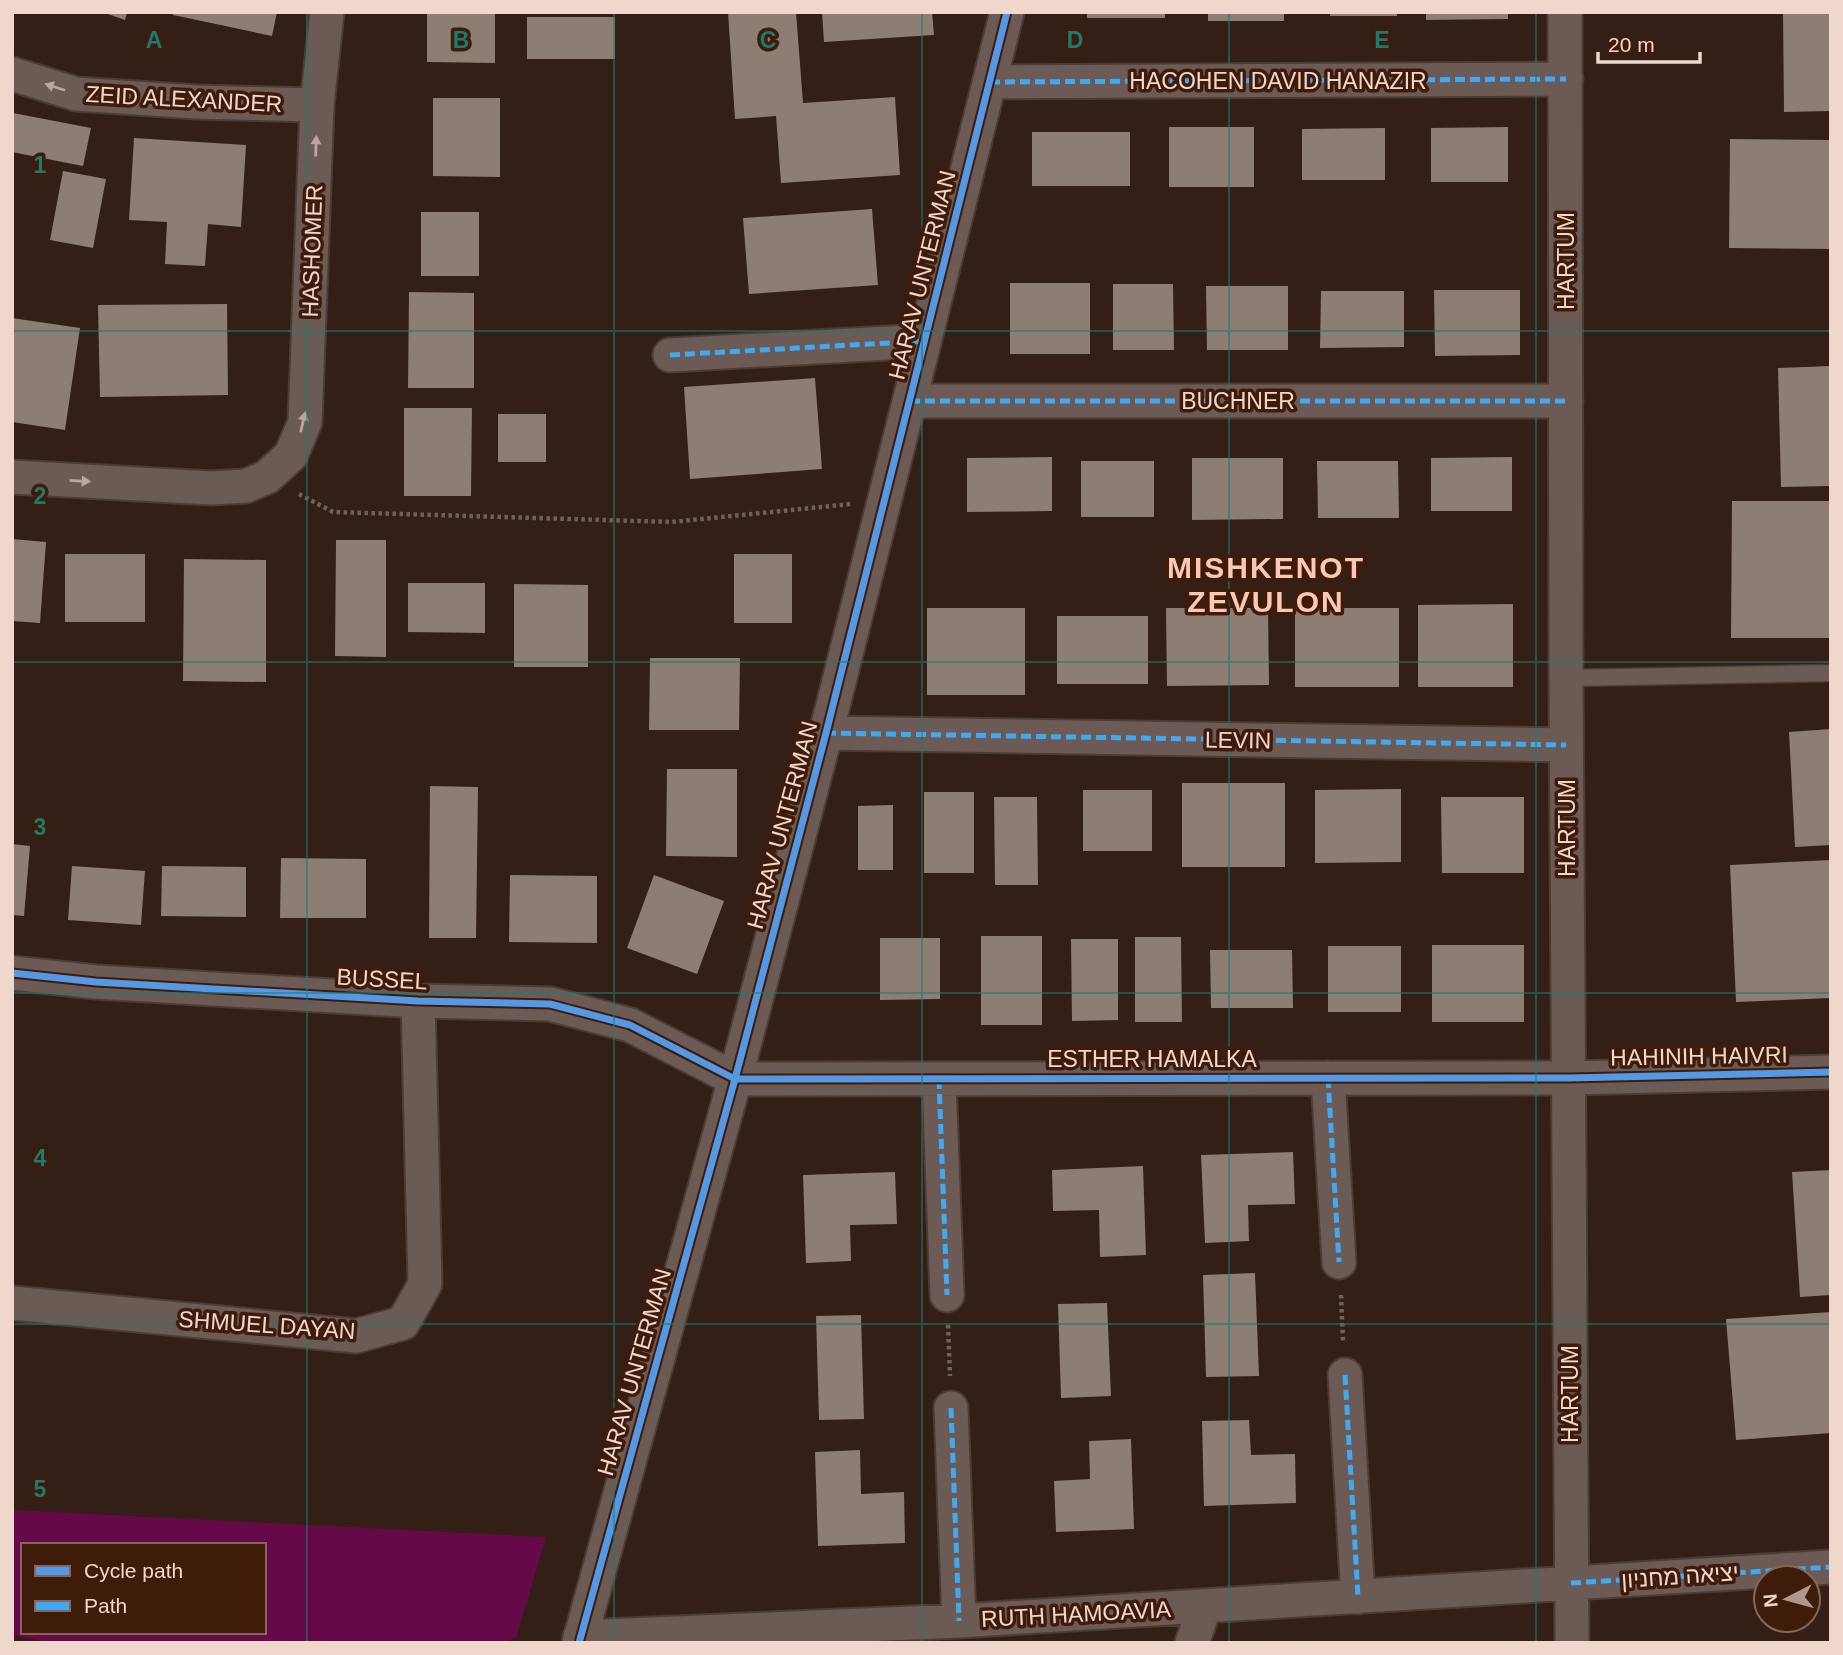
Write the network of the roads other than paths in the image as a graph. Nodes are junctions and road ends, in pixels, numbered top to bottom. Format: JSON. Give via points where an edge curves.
{"nodes":[{"id":1,"x":327,"y":12,"type":"edge"},
{"id":2,"x":1007,"y":12,"type":"edge"},
{"id":3,"x":1565,"y":12,"type":"edge"},
{"id":4,"x":12,"y":74,"type":"edge"},
{"id":5,"x":1566,"y":79,"type":"junction"},
{"id":6,"x":990,"y":82,"type":"junction"},
{"id":7,"x":317,"y":105,"type":"junction"},
{"id":8,"x":924,"y":341,"type":"junction"},
{"id":9,"x":670,"y":355,"type":"dead end"},
{"id":10,"x":910,"y":401,"type":"junction"},
{"id":11,"x":1566,"y":401,"type":"junction"},
{"id":12,"x":12,"y":477,"type":"edge"},
{"id":13,"x":1831,"y":673,"type":"edge"},
{"id":14,"x":1566,"y":678,"type":"junction"},
{"id":15,"x":826,"y":733,"type":"junction"},
{"id":16,"x":1566,"y":744,"type":"junction"},
{"id":17,"x":12,"y":973,"type":"edge"},
{"id":18,"x":418,"y":1001,"type":"junction"},
{"id":19,"x":1831,"y":1072,"type":"edge"},
{"id":20,"x":1328,"y":1078,"type":"junction"},
{"id":21,"x":1569,"y":1078,"type":"junction"},
{"id":22,"x":735,"y":1079,"type":"junction"},
{"id":23,"x":939,"y":1079,"type":"junction"},
{"id":24,"x":1339,"y":1262,"type":"road end"},
{"id":25,"x":947,"y":1295,"type":"road end"},
{"id":26,"x":12,"y":1303,"type":"edge"},
{"id":27,"x":1345,"y":1375,"type":"road end"},
{"id":28,"x":951,"y":1409,"type":"road end"},
{"id":29,"x":1831,"y":1567,"type":"edge"},
{"id":30,"x":1571,"y":1583,"type":"junction"},
{"id":31,"x":1357,"y":1597,"type":"junction"},
{"id":32,"x":1205,"y":1606,"type":"junction"},
{"id":33,"x":959,"y":1621,"type":"junction"},
{"id":34,"x":579,"y":1640,"type":"edge"},
{"id":35,"x":1192,"y":1643,"type":"edge"},
{"id":36,"x":1572,"y":1643,"type":"edge"}],
"edges":[{"from":1,"to":7,"type":"street","name":"HASHOMER"},
{"from":2,"to":6,"type":"street","name":"HARAV UNTERMAN"},
{"from":3,"to":5,"type":"street","name":"HARTUM"},
{"from":7,"to":4,"type":"street","name":"ZEID ALEXANDER","one_way":true,"via":[[76,94]]},
{"from":5,"to":6,"type":"street","name":"HACOHEN DAVID HANAZIR"},
{"from":5,"to":11,"type":"street","name":"HARTUM"},
{"from":6,"to":8,"type":"street","name":"HARAV UNTERMAN"},
{"from":12,"to":7,"type":"street","name":"HASHOMER","one_way":true,"via":[[211,488],[246,485],[267,477],[291,455],[305,422]]},
{"from":8,"to":9,"type":"street"},
{"from":8,"to":10,"type":"street","name":"HARAV UNTERMAN"},
{"from":10,"to":11,"type":"street","name":"BUCHNER"},
{"from":10,"to":15,"type":"street","name":"HARAV UNTERMAN"},
{"from":11,"to":14,"type":"street","name":"HARTUM"},
{"from":13,"to":14,"type":"lane"},
{"from":14,"to":16,"type":"street","name":"HARTUM"},
{"from":15,"to":16,"type":"street","name":"LEVIN"},
{"from":15,"to":22,"type":"street","name":"HARAV UNTERMAN"},
{"from":16,"to":21,"type":"street","name":"HARTUM"},
{"from":17,"to":18,"type":"street","name":"BUSSEL"},
{"from":18,"to":22,"type":"street","name":"BUSSEL","via":[[550,1004],[630,1025]]},
{"from":18,"to":26,"type":"street","name":"SHMUEL DAYAN","via":[[425,1284],[403,1323],[356,1336]]},
{"from":19,"to":21,"type":"street","name":"HAHINIH HAIVRI"},
{"from":20,"to":21,"type":"street","name":"ESTHER HAMALKA"},
{"from":20,"to":23,"type":"street","name":"ESTHER HAMALKA"},
{"from":20,"to":24,"type":"street"},
{"from":21,"to":30,"type":"street","name":"HARTUM"},
{"from":22,"to":23,"type":"street","name":"ESTHER HAMALKA"},
{"from":22,"to":34,"type":"street","name":"HARAV UNTERMAN"},
{"from":23,"to":25,"type":"street"},
{"from":27,"to":31,"type":"street"},
{"from":28,"to":33,"type":"street"},
{"from":29,"to":30,"type":"street","name":"יציאה מחניון"},
{"from":30,"to":31,"type":"street","name":"RUTH HAMOAVIA"},
{"from":30,"to":36,"type":"street","name":"HARTUM"},
{"from":31,"to":32,"type":"street","name":"RUTH HAMOAVIA"},
{"from":32,"to":33,"type":"street","name":"RUTH HAMOAVIA"},
{"from":32,"to":35,"type":"street"},
{"from":33,"to":34,"type":"street","name":"RUTH HAMOAVIA"}]}
